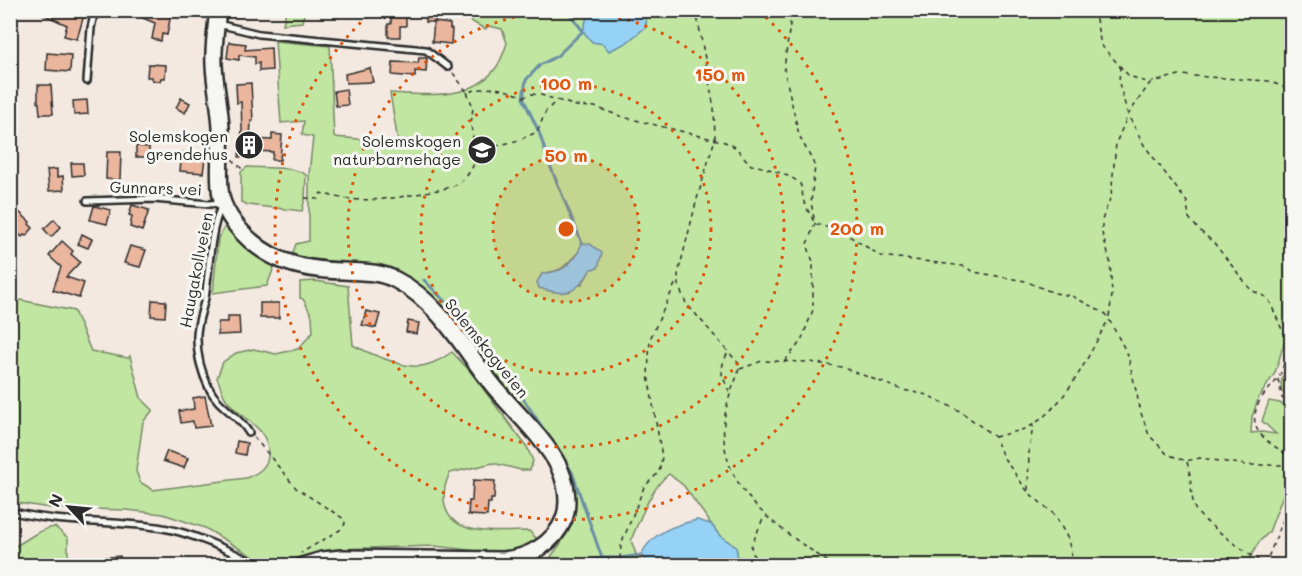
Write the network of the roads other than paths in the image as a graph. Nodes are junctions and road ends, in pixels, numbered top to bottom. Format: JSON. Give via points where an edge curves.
{"nodes":[{"id":1,"x":95,"y":10,"type":"edge"},
{"id":2,"x":199,"y":10,"type":"edge"},
{"id":3,"x":217,"y":17,"type":"edge"},
{"id":4,"x":448,"y":67,"type":"road end"},
{"id":5,"x":87,"y":81,"type":"dead end"},
{"id":6,"x":87,"y":201,"type":"dead end"},
{"id":7,"x":223,"y":203,"type":"junction"},
{"id":8,"x":249,"y":433,"type":"road end"},
{"id":9,"x":10,"y":511,"type":"edge"},
{"id":10,"x":243,"y":558,"type":"junction"},
{"id":11,"x":297,"y":560,"type":"edge"},
{"id":12,"x":237,"y":566,"type":"edge"},
{"id":13,"x":260,"y":566,"type":"edge"}],
"edges":[{"from":1,"to":5,"type":"lane"},
{"from":2,"to":3,"type":"lane"},
{"from":3,"to":4,"type":"lane","via":[[259,34],[426,50]]},
{"from":3,"to":7,"type":"street","name":"Solemskogveien","via":[[214,55]]},
{"from":6,"to":7,"type":"lane","name":"Gunnars vei"},
{"from":7,"to":8,"type":"lane","name":"Haugakollveien","via":[[215,220],[198,326],[198,350],[212,393]]},
{"from":7,"to":11,"type":"street","name":"Solemskogveien","via":[[249,239],[280,260],[313,270],[381,274],[398,280],[421,297],[548,450],[565,484],[567,507],[560,526],[546,543],[525,555],[495,560]]},
{"from":9,"to":10,"type":"lane","via":[[47,518],[159,527]]},
{"from":10,"to":12,"type":"lane"},
{"from":10,"to":13,"type":"lane"}]}
